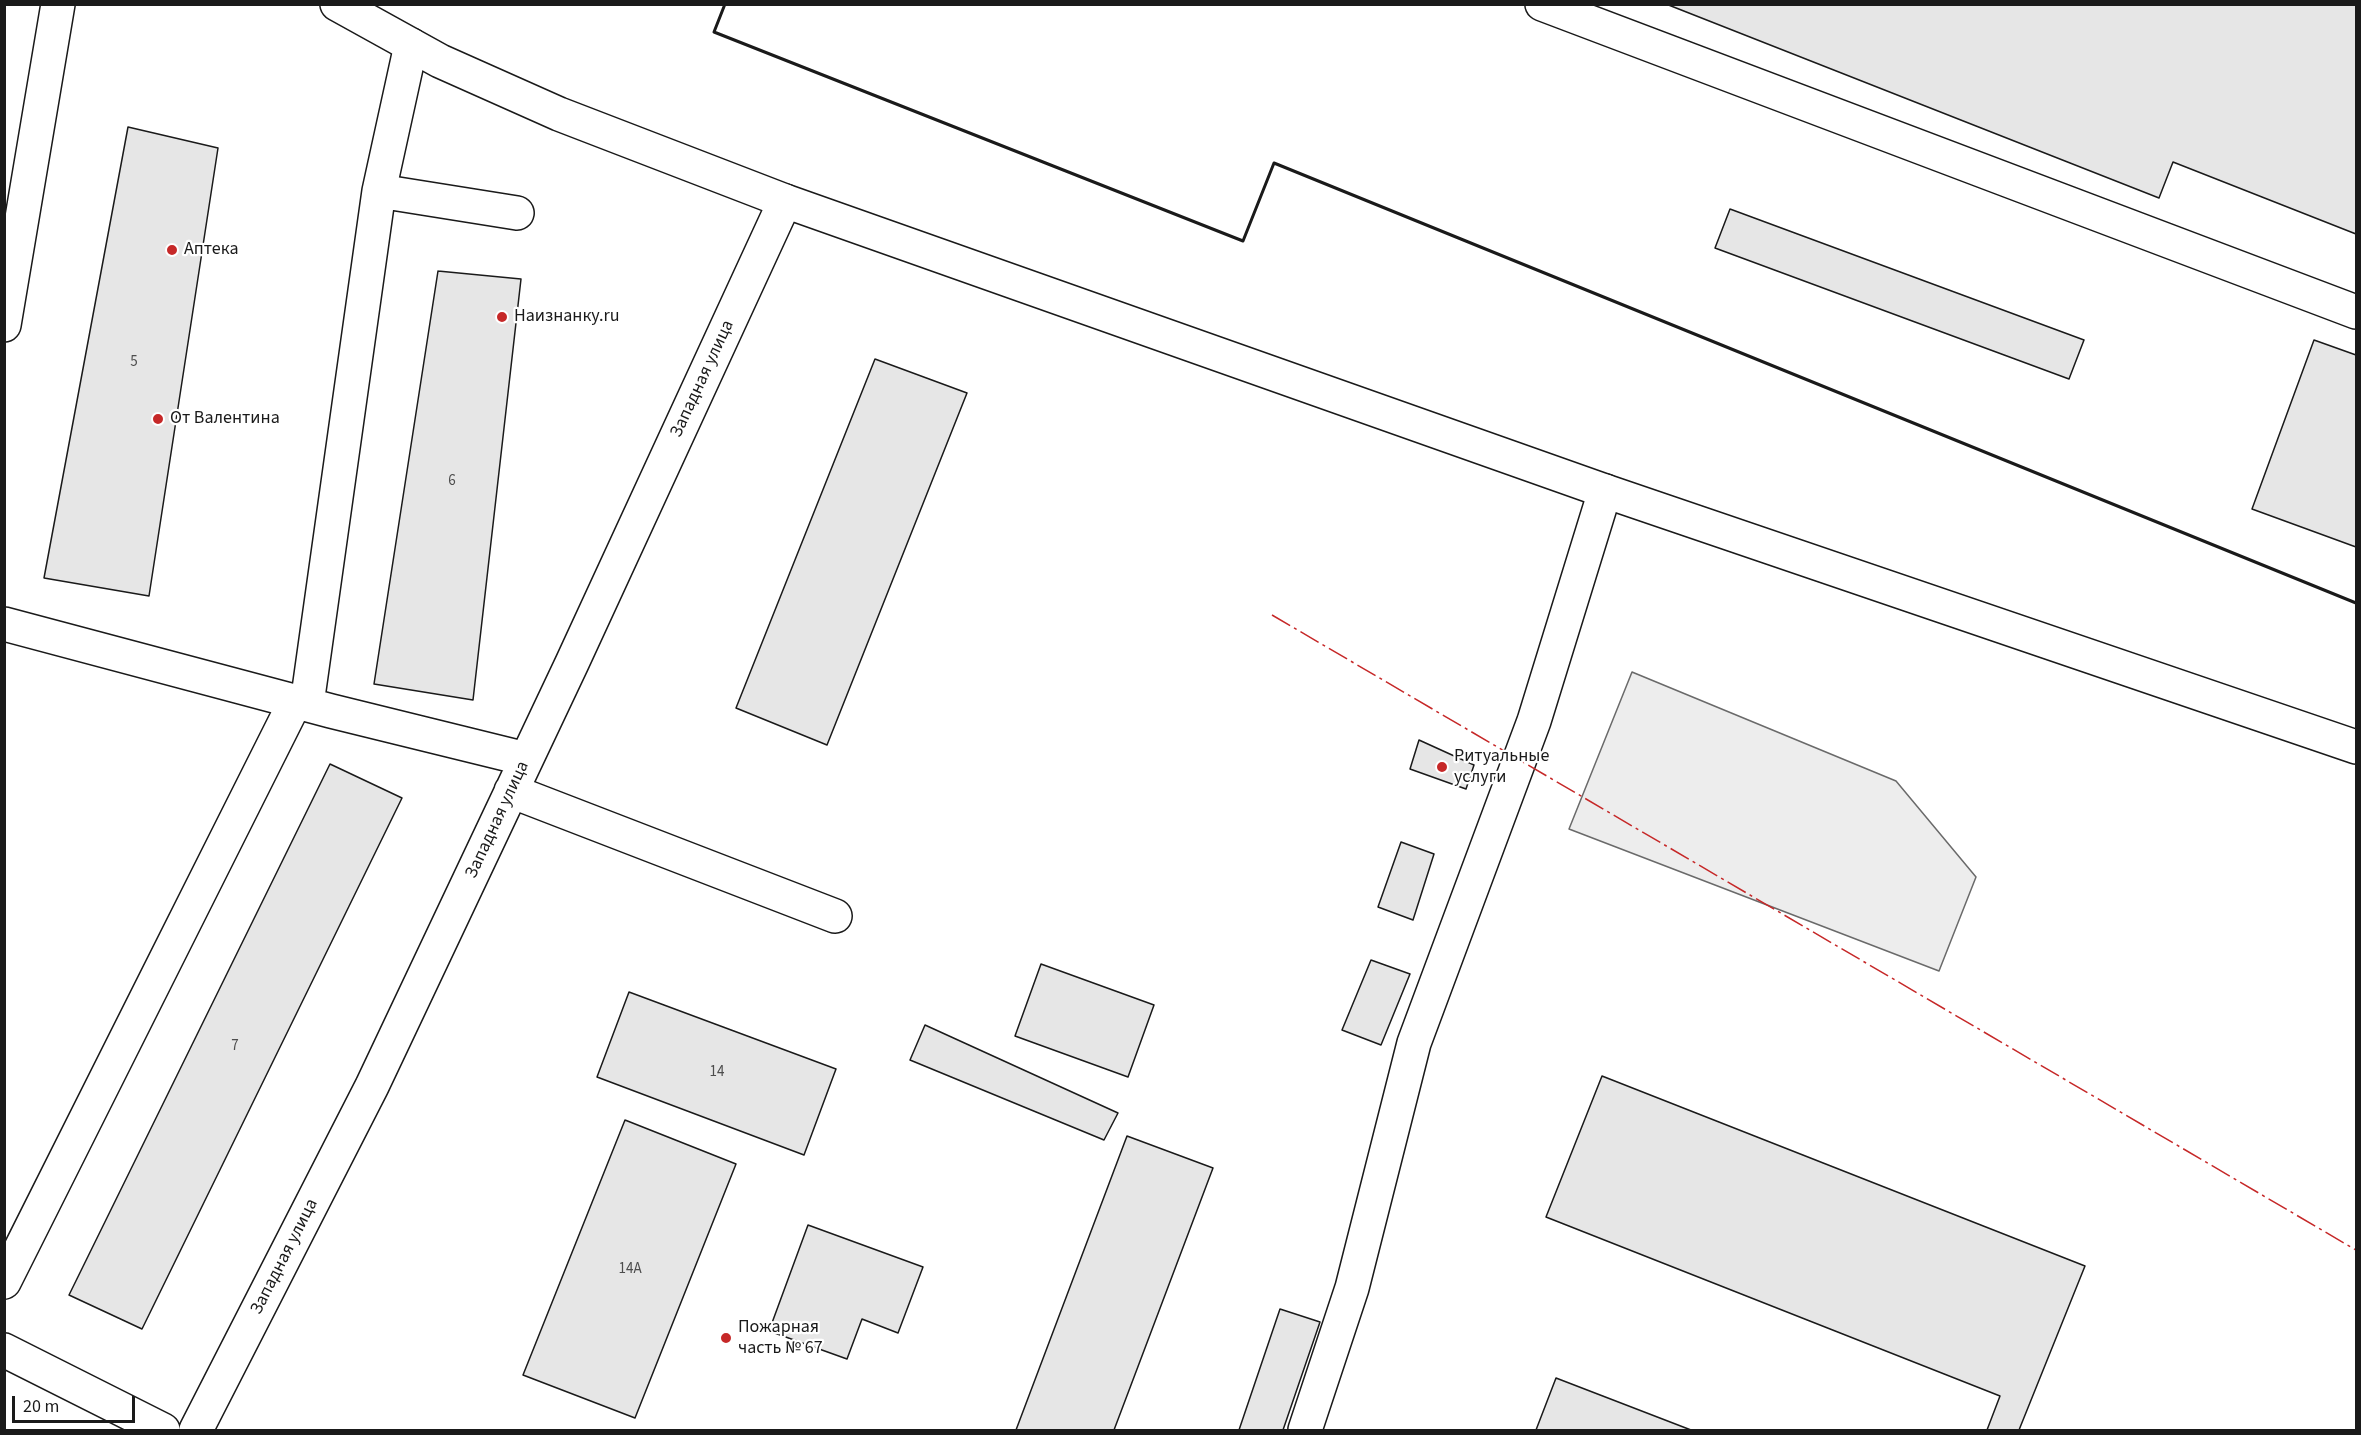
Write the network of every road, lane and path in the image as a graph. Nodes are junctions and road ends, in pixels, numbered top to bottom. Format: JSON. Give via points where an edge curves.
{"nodes":[{"id":1,"x":58,"y":4,"type":"edge"},
{"id":2,"x":337,"y":4,"type":"edge"},
{"id":3,"x":1542,"y":4,"type":"edge"},
{"id":4,"x":411,"y":45,"type":"junction"},
{"id":5,"x":379,"y":191,"type":"junction"},
{"id":6,"x":784,"y":201,"type":"junction"},
{"id":7,"x":517,"y":213,"type":"dead end"},
{"id":8,"x":2356,"y":312,"type":"edge"},
{"id":9,"x":4,"y":325,"type":"edge"},
{"id":10,"x":1605,"y":491,"type":"junction"},
{"id":11,"x":4,"y":624,"type":"edge"},
{"id":12,"x":301,"y":703,"type":"junction"},
{"id":13,"x":2356,"y":747,"type":"edge"},
{"id":14,"x":526,"y":759,"type":"junction"},
{"id":15,"x":511,"y":791,"type":"junction"},
{"id":16,"x":835,"y":916,"type":"dead end"},
{"id":17,"x":4,"y":1282,"type":"edge"},
{"id":18,"x":4,"y":1350,"type":"edge"},
{"id":19,"x":163,"y":1431,"type":"edge"},
{"id":20,"x":196,"y":1431,"type":"edge"},
{"id":21,"x":1305,"y":1431,"type":"edge"}],
"edges":[{"from":1,"to":9,"type":"main road"},
{"from":2,"to":4,"type":"main road"},
{"from":3,"to":8,"type":"main road"},
{"from":4,"to":5,"type":"main road"},
{"from":4,"to":6,"type":"main road","via":[[558,114]]},
{"from":5,"to":7,"type":"main road"},
{"from":5,"to":12,"type":"main road"},
{"from":6,"to":10,"type":"main road"},
{"from":6,"to":14,"type":"main road","name":"Западная улица"},
{"from":10,"to":13,"type":"main road"},
{"from":10,"to":21,"type":"main road","via":[[1534,721],[1414,1042],[1352,1288]]},
{"from":11,"to":12,"type":"main road"},
{"from":12,"to":14,"type":"main road"},
{"from":12,"to":17,"type":"main road"},
{"from":14,"to":15,"type":"main road","name":"Западная улица"},
{"from":15,"to":16,"type":"main road"},
{"from":15,"to":20,"type":"main road","name":"Западная улица","via":[[372,1086]]},
{"from":18,"to":19,"type":"main road"}]}
